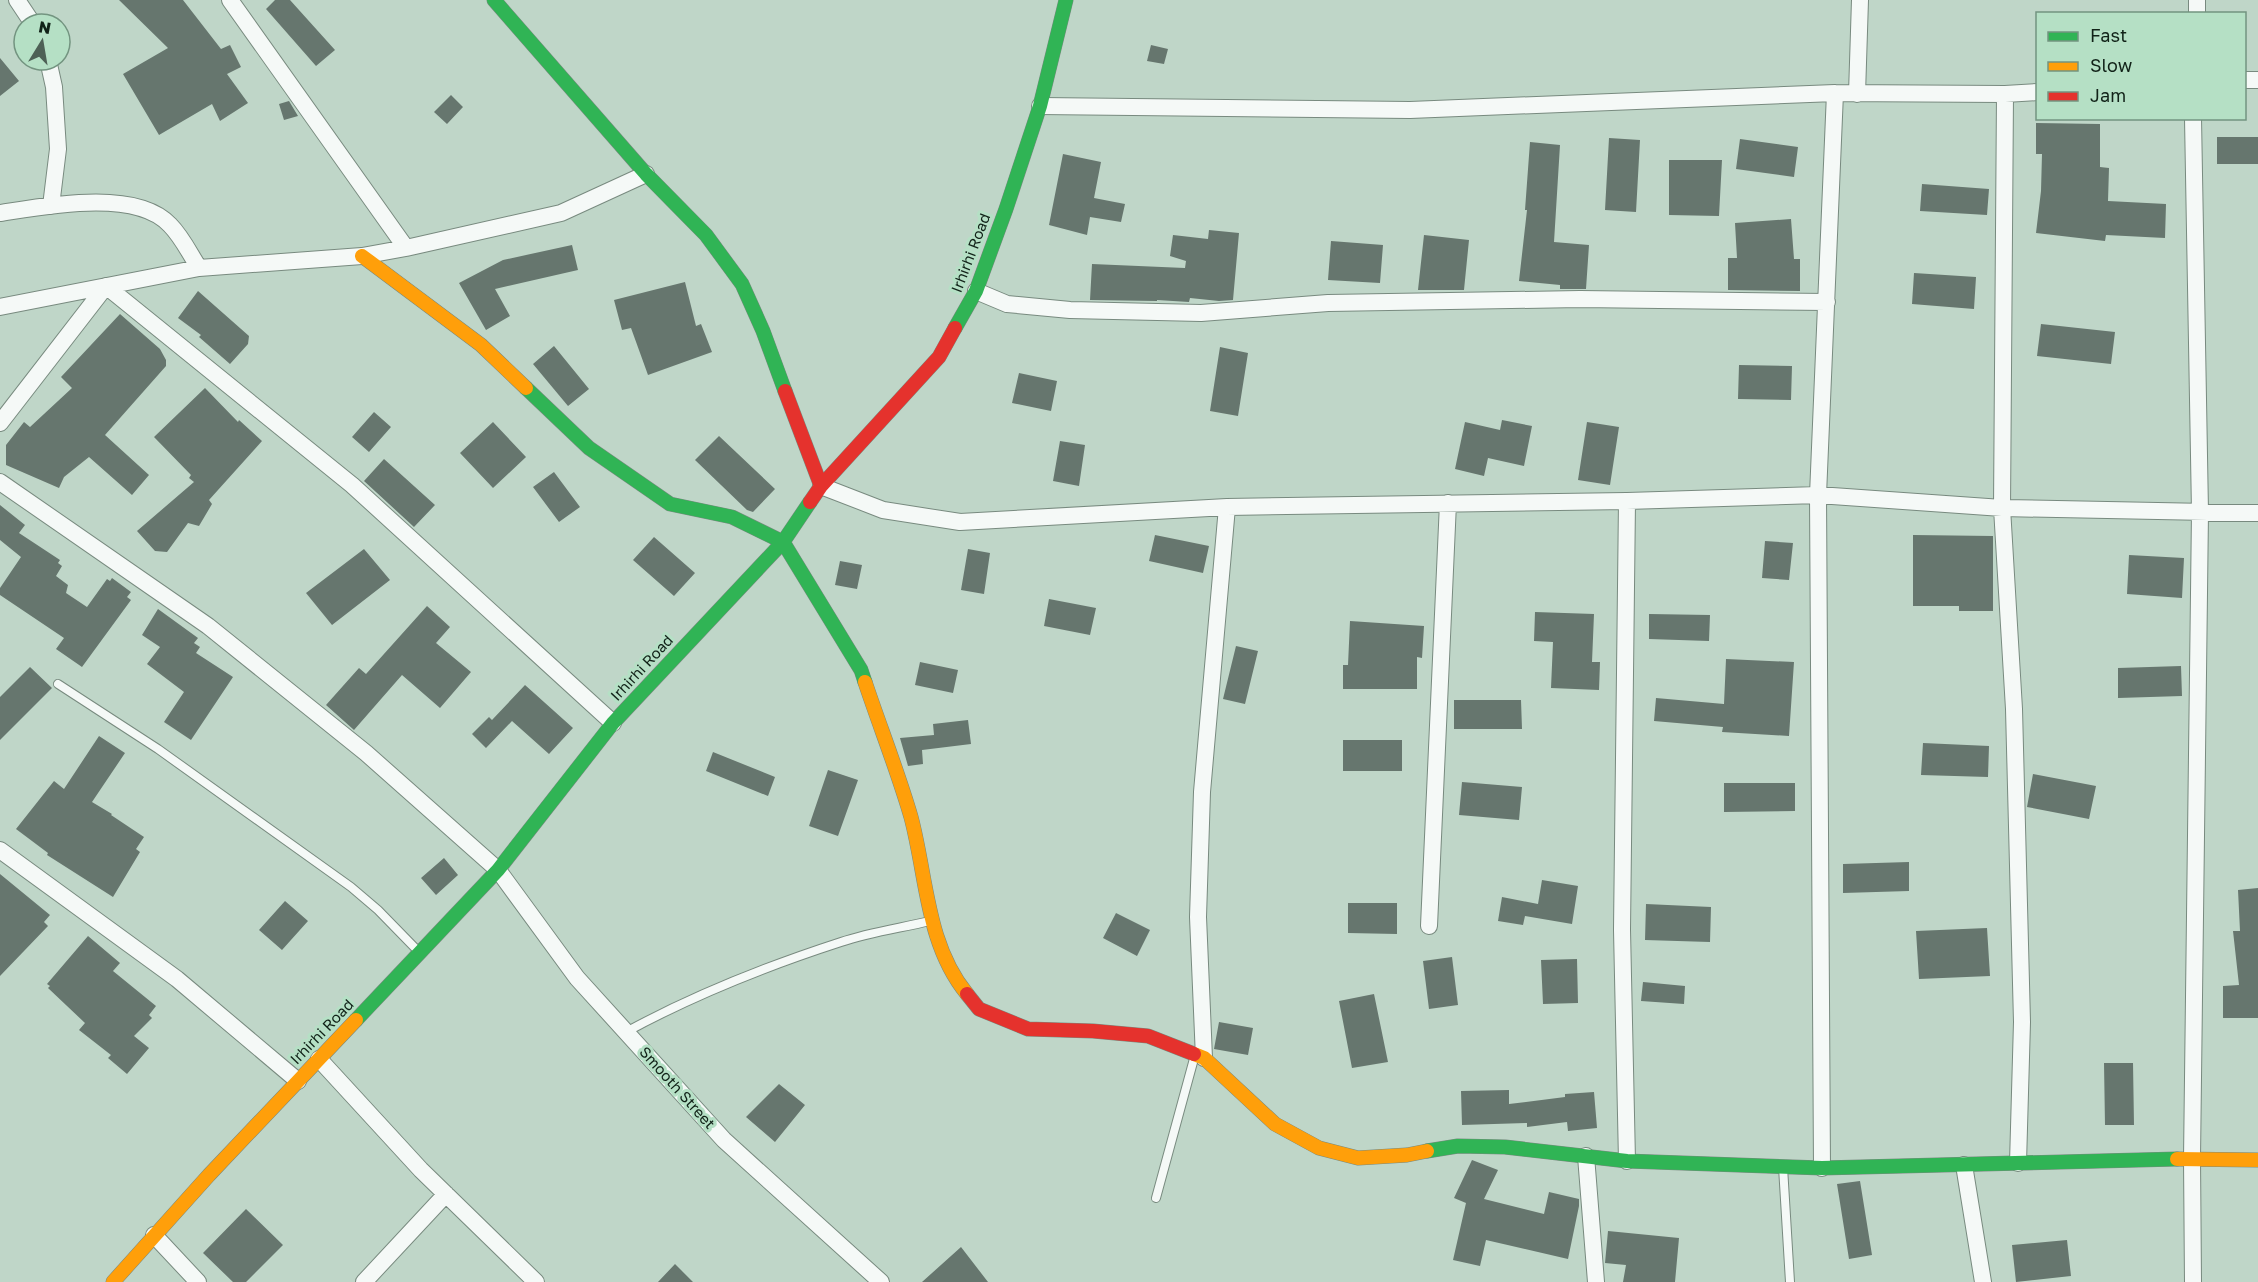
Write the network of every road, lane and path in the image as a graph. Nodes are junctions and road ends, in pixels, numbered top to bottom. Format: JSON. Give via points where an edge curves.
{"nodes":[{"id":1,"x":230,"y":0,"type":"edge"},
{"id":2,"x":494,"y":0,"type":"edge"},
{"id":3,"x":1065,"y":0,"type":"edge"},
{"id":4,"x":1860,"y":0,"type":"edge"},
{"id":5,"x":51,"y":72,"type":"edge"},
{"id":6,"x":2036,"y":92,"type":"edge"},
{"id":7,"x":1835,"y":93,"type":"junction"},
{"id":8,"x":1857,"y":94,"type":"junction"},
{"id":9,"x":2005,"y":94,"type":"junction"},
{"id":10,"x":1040,"y":106,"type":"junction"},
{"id":11,"x":2193,"y":120,"type":"edge"},
{"id":12,"x":646,"y":174,"type":"junction"},
{"id":13,"x":51,"y":206,"type":"junction"},
{"id":14,"x":0,"y":213,"type":"edge"},
{"id":15,"x":405,"y":248,"type":"junction"},
{"id":16,"x":362,"y":255,"type":"junction"},
{"id":17,"x":199,"y":268,"type":"junction"},
{"id":18,"x":106,"y":286,"type":"junction"},
{"id":19,"x":976,"y":291,"type":"junction"},
{"id":20,"x":1827,"y":302,"type":"junction"},
{"id":21,"x":0,"y":307,"type":"edge"},
{"id":22,"x":0,"y":423,"type":"edge"},
{"id":23,"x":0,"y":482,"type":"edge"},
{"id":24,"x":821,"y":486,"type":"junction"},
{"id":25,"x":1818,"y":495,"type":"junction"},
{"id":26,"x":1627,"y":501,"type":"junction"},
{"id":27,"x":1449,"y":503,"type":"junction"},
{"id":28,"x":1227,"y":507,"type":"junction"},
{"id":29,"x":2002,"y":508,"type":"junction"},
{"id":30,"x":2200,"y":512,"type":"junction"},
{"id":31,"x":2258,"y":513,"type":"edge"},
{"id":32,"x":783,"y":542,"type":"junction"},
{"id":33,"x":58,"y":684,"type":"dead end"},
{"id":34,"x":613,"y":723,"type":"junction"},
{"id":35,"x":0,"y":850,"type":"edge"},
{"id":36,"x":498,"y":870,"type":"junction"},
{"id":37,"x":931,"y":921,"type":"junction"},
{"id":38,"x":1429,"y":926,"type":"dead end"},
{"id":39,"x":420,"y":953,"type":"junction"},
{"id":40,"x":626,"y":1032,"type":"junction"},
{"id":41,"x":1200,"y":1056,"type":"junction"},
{"id":42,"x":319,"y":1059,"type":"junction"},
{"id":43,"x":298,"y":1082,"type":"junction"},
{"id":44,"x":1586,"y":1156,"type":"junction"},
{"id":45,"x":2192,"y":1159,"type":"junction"},
{"id":46,"x":2258,"y":1160,"type":"edge"},
{"id":47,"x":1627,"y":1161,"type":"junction"},
{"id":48,"x":2018,"y":1163,"type":"junction"},
{"id":49,"x":1964,"y":1165,"type":"junction"},
{"id":50,"x":1783,"y":1167,"type":"junction"},
{"id":51,"x":1822,"y":1168,"type":"junction"},
{"id":52,"x":446,"y":1194,"type":"junction"},
{"id":53,"x":1156,"y":1198,"type":"dead end"},
{"id":54,"x":154,"y":1235,"type":"junction"},
{"id":55,"x":113,"y":1282,"type":"edge"},
{"id":56,"x":198,"y":1282,"type":"edge"},
{"id":57,"x":364,"y":1282,"type":"edge"},
{"id":58,"x":536,"y":1282,"type":"edge"},
{"id":59,"x":881,"y":1282,"type":"edge"},
{"id":60,"x":1596,"y":1282,"type":"edge"},
{"id":61,"x":1790,"y":1282,"type":"edge"},
{"id":62,"x":1983,"y":1282,"type":"edge"},
{"id":63,"x":2193,"y":1282,"type":"edge"}],
"edges":[{"from":1,"to":15,"type":"street"},
{"from":2,"to":12,"type":"street"},
{"from":3,"to":10,"type":"street","name":"Irhirhi Road"},
{"from":4,"to":8,"type":"street"},
{"from":5,"to":13,"type":"street","via":[[58,149]]},
{"from":6,"to":9,"type":"street"},
{"from":7,"to":8,"type":"street"},
{"from":7,"to":10,"type":"street","via":[[1410,110]]},
{"from":7,"to":20,"type":"street"},
{"from":8,"to":9,"type":"street"},
{"from":9,"to":29,"type":"street"},
{"from":10,"to":19,"type":"street","name":"Irhirhi Road"},
{"from":11,"to":30,"type":"street"},
{"from":12,"to":15,"type":"street","via":[[561,213]]},
{"from":12,"to":24,"type":"street","via":[[706,235],[742,284]]},
{"from":13,"to":14,"type":"street"},
{"from":13,"to":17,"type":"street","via":[[120,203],[145,209],[170,224]]},
{"from":15,"to":16,"type":"street"},
{"from":16,"to":17,"type":"street"},
{"from":16,"to":32,"type":"street","via":[[481,345],[589,448],[633,480],[670,504],[732,517]]},
{"from":17,"to":18,"type":"street"},
{"from":18,"to":21,"type":"street"},
{"from":18,"to":22,"type":"street"},
{"from":18,"to":34,"type":"street","via":[[352,485]]},
{"from":19,"to":20,"type":"street","via":[[1007,304],[1070,310],[1201,313],[1328,303],[1557,299]]},
{"from":19,"to":24,"type":"street","name":"Irhirhi Road","via":[[939,357]]},
{"from":20,"to":25,"type":"street"},
{"from":23,"to":36,"type":"street","name":"Smooth Street","via":[[208,626],[366,753]]},
{"from":24,"to":28,"type":"street","via":[[883,510],[960,522]]},
{"from":24,"to":32,"type":"street","name":"Irhirhi Road"},
{"from":25,"to":26,"type":"street"},
{"from":25,"to":29,"type":"street"},
{"from":25,"to":51,"type":"street"},
{"from":26,"to":27,"type":"street"},
{"from":26,"to":47,"type":"street","via":[[1622,930]]},
{"from":27,"to":28,"type":"street"},
{"from":27,"to":38,"type":"street"},
{"from":28,"to":41,"type":"street","via":[[1202,792],[1198,917]]},
{"from":29,"to":30,"type":"street"},
{"from":29,"to":48,"type":"street","via":[[2014,709],[2022,1022]]},
{"from":30,"to":31,"type":"street"},
{"from":30,"to":45,"type":"street"},
{"from":32,"to":34,"type":"street","name":"Irhirhi Road"},
{"from":32,"to":37,"type":"street","via":[[861,670],[911,818]]},
{"from":33,"to":39,"type":"lane","via":[[159,749],[351,887]]},
{"from":34,"to":36,"type":"street","name":"Irhirhi Road"},
{"from":35,"to":43,"type":"street","via":[[177,979]]},
{"from":36,"to":39,"type":"street","name":"Irhirhi Road"},
{"from":36,"to":40,"type":"street","name":"Smooth Street","via":[[577,978]]},
{"from":37,"to":40,"type":"lane","via":[[843,941],[739,978]]},
{"from":37,"to":41,"type":"street","via":[[956,981],[979,1009],[1028,1029],[1148,1036]]},
{"from":39,"to":42,"type":"street","name":"Irhirhi Road"},
{"from":40,"to":59,"type":"street","name":"Smooth Street","via":[[724,1140]]},
{"from":41,"to":44,"type":"street","via":[[1275,1124],[1319,1148],[1358,1158],[1458,1146]]},
{"from":41,"to":53,"type":"lane"},
{"from":42,"to":43,"type":"street","name":"Irhirhi Road"},
{"from":42,"to":52,"type":"street"},
{"from":43,"to":54,"type":"street","name":"Irhirhi Road"},
{"from":44,"to":47,"type":"street"},
{"from":44,"to":60,"type":"street"},
{"from":45,"to":46,"type":"street"},
{"from":45,"to":48,"type":"street"},
{"from":45,"to":63,"type":"street"},
{"from":47,"to":50,"type":"street"},
{"from":48,"to":49,"type":"street"},
{"from":49,"to":51,"type":"street"},
{"from":49,"to":62,"type":"street"},
{"from":50,"to":51,"type":"street"},
{"from":50,"to":61,"type":"lane"},
{"from":52,"to":57,"type":"street"},
{"from":52,"to":58,"type":"street"},
{"from":54,"to":55,"type":"street","name":"Irhirhi Road"},
{"from":54,"to":56,"type":"street"}]}
